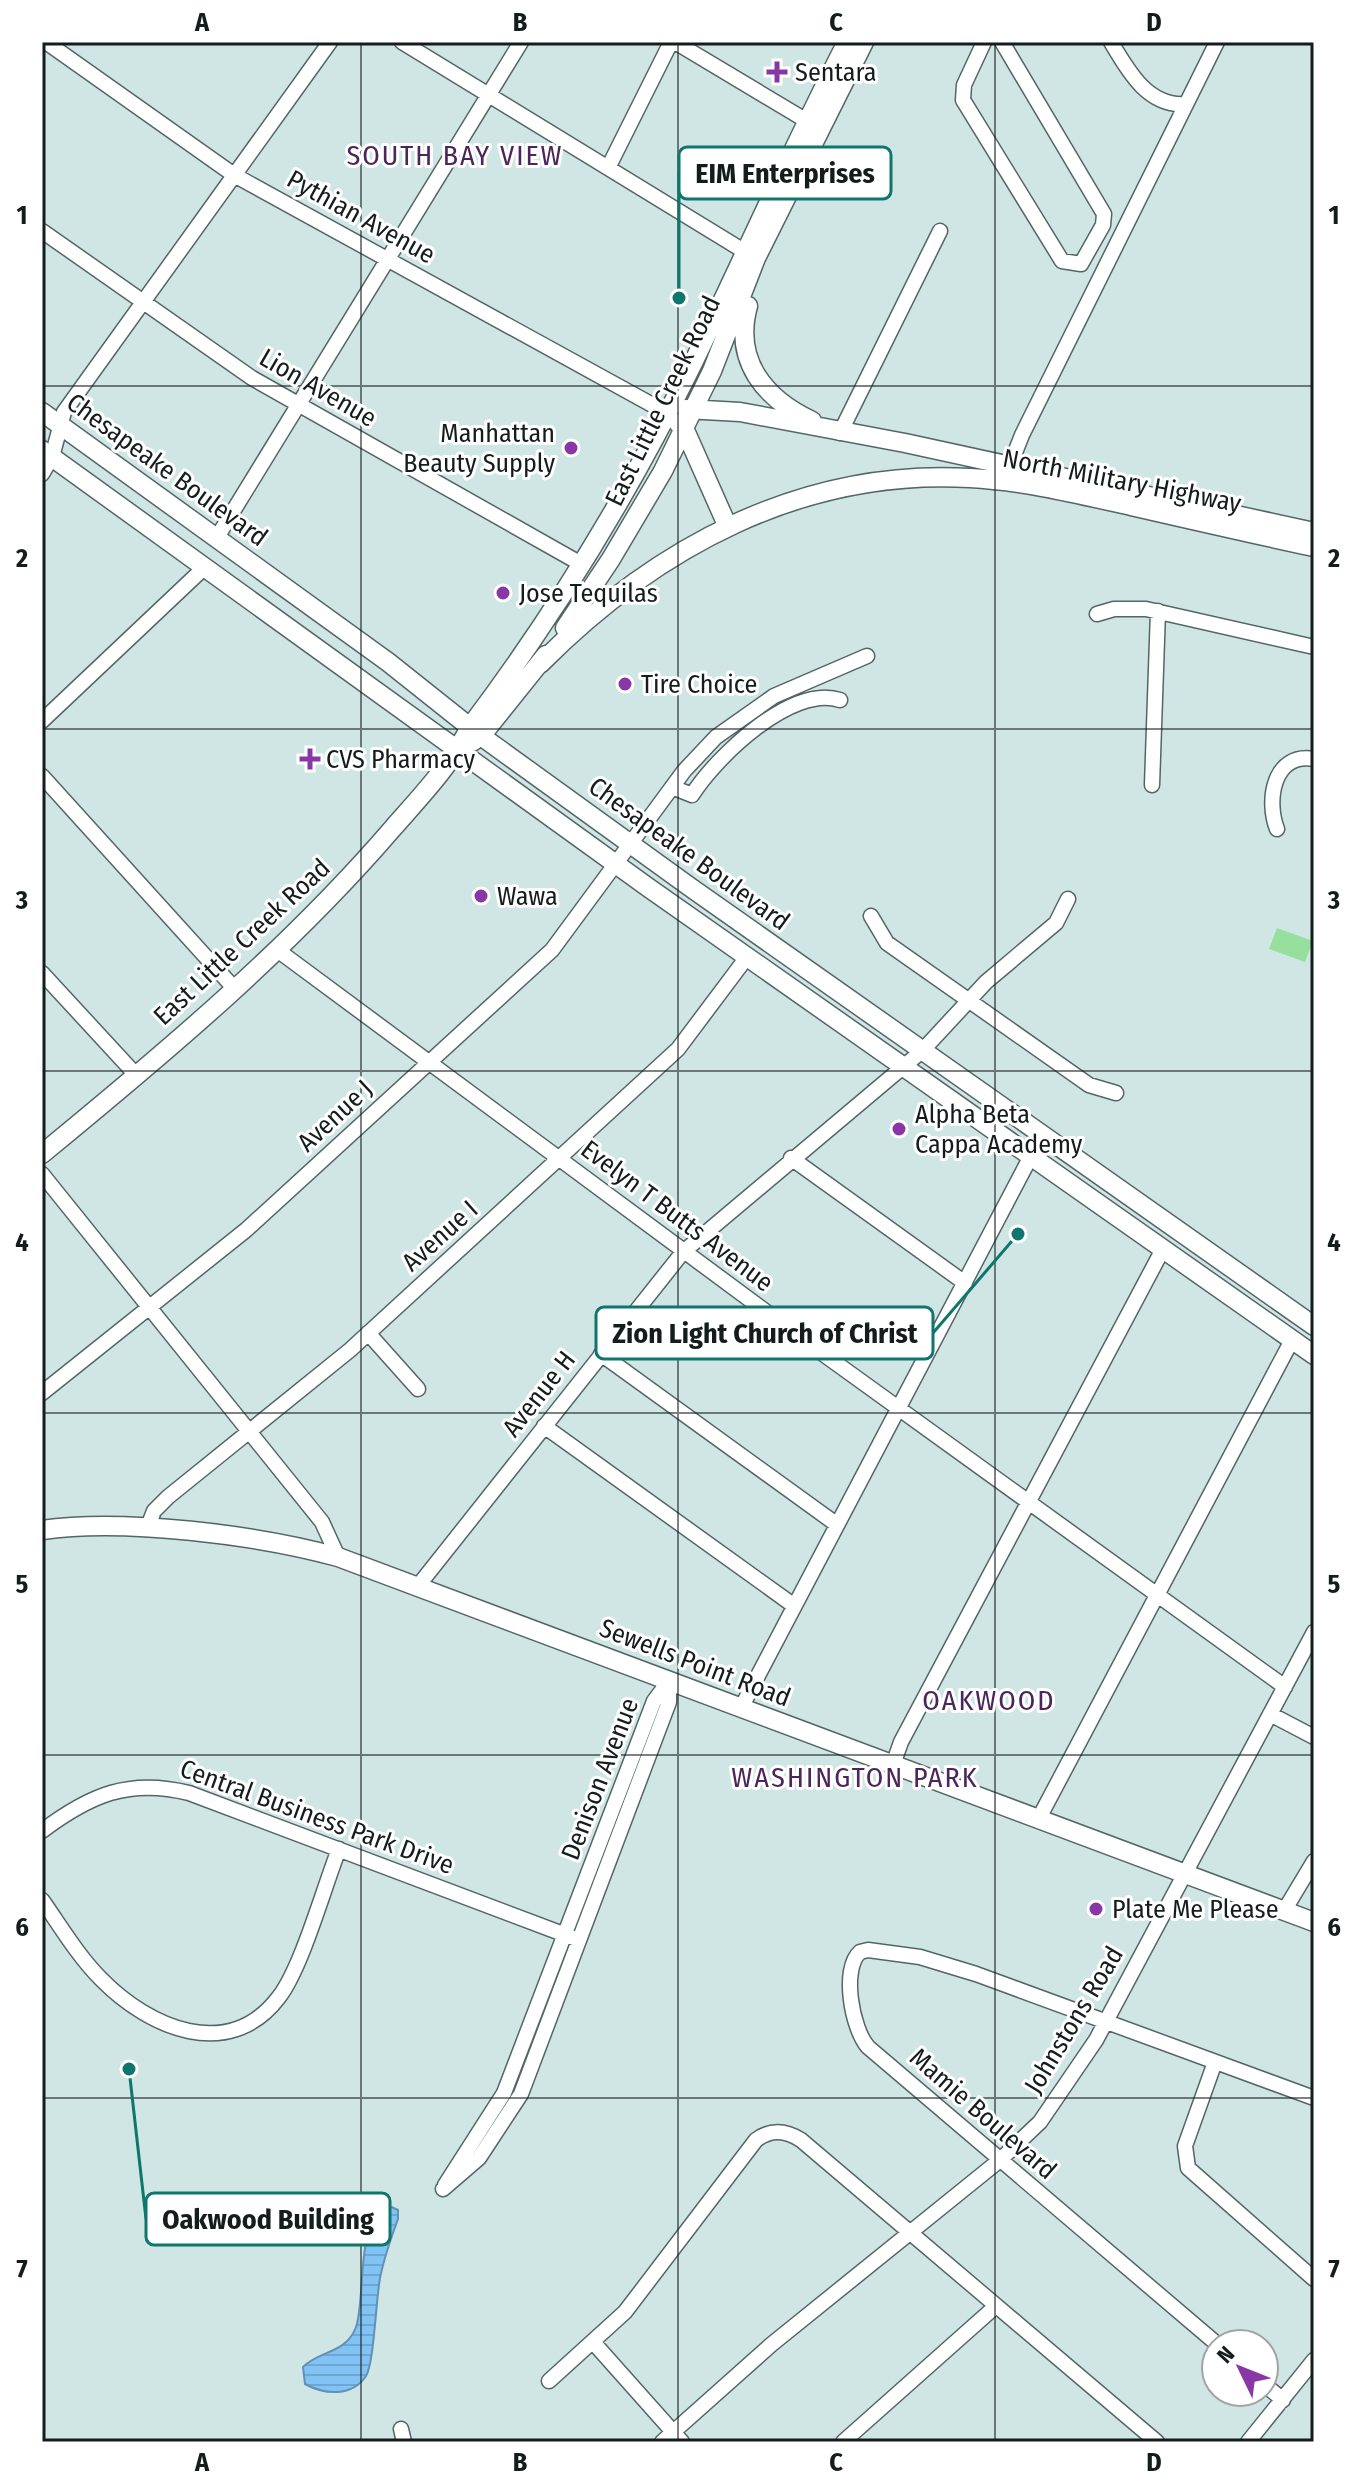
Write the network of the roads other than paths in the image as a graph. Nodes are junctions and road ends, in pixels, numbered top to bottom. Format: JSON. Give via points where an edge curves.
{"nodes":[{"id":1,"x":46,"y":42,"type":"edge"},
{"id":2,"x":330,"y":42,"type":"edge"},
{"id":3,"x":402,"y":42,"type":"edge"},
{"id":4,"x":521,"y":42,"type":"edge"},
{"id":5,"x":673,"y":42,"type":"edge"},
{"id":6,"x":847,"y":42,"type":"edge"},
{"id":7,"x":864,"y":42,"type":"edge"},
{"id":8,"x":984,"y":42,"type":"edge"},
{"id":9,"x":1002,"y":42,"type":"edge"},
{"id":10,"x":1111,"y":42,"type":"edge"},
{"id":11,"x":1217,"y":42,"type":"edge"},
{"id":12,"x":488,"y":94,"type":"junction"},
{"id":13,"x":1186,"y":104,"type":"junction"},
{"id":14,"x":807,"y":121,"type":"junction"},
{"id":15,"x":608,"y":168,"type":"junction"},
{"id":16,"x":234,"y":175,"type":"junction"},
{"id":17,"x":42,"y":231,"type":"edge"},
{"id":18,"x":940,"y":231,"type":"dead end"},
{"id":19,"x":750,"y":255,"type":"junction"},
{"id":20,"x":388,"y":259,"type":"junction"},
{"id":21,"x":143,"y":303,"type":"junction"},
{"id":22,"x":298,"y":405,"type":"junction"},
{"id":23,"x":695,"y":408,"type":"junction"},
{"id":24,"x":42,"y":412,"type":"edge"},
{"id":25,"x":667,"y":413,"type":"junction"},
{"id":26,"x":59,"y":424,"type":"junction"},
{"id":27,"x":684,"y":428,"type":"junction"},
{"id":28,"x":840,"y":433,"type":"junction"},
{"id":29,"x":47,"y":453,"type":"edge"},
{"id":30,"x":1007,"y":473,"type":"junction"},
{"id":31,"x":42,"y":474,"type":"edge"},
{"id":32,"x":710,"y":488,"type":"junction"},
{"id":33,"x":778,"y":505,"type":"junction"},
{"id":34,"x":727,"y":525,"type":"junction"},
{"id":35,"x":1314,"y":532,"type":"edge"},
{"id":36,"x":216,"y":539,"type":"junction"},
{"id":37,"x":1314,"y":547,"type":"edge"},
{"id":38,"x":583,"y":565,"type":"junction"},
{"id":39,"x":205,"y":567,"type":"junction"},
{"id":40,"x":1158,"y":611,"type":"junction"},
{"id":41,"x":1097,"y":614,"type":"dead end"},
{"id":42,"x":1314,"y":647,"type":"edge"},
{"id":43,"x":867,"y":656,"type":"dead end"},
{"id":44,"x":540,"y":664,"type":"junction"},
{"id":45,"x":840,"y":700,"type":"dead end"},
{"id":46,"x":42,"y":721,"type":"edge"},
{"id":47,"x":476,"y":732,"type":"junction"},
{"id":48,"x":459,"y":749,"type":"junction"},
{"id":49,"x":1314,"y":759,"type":"edge"},
{"id":50,"x":42,"y":776,"type":"edge"},
{"id":51,"x":1152,"y":785,"type":"dead end"},
{"id":52,"x":672,"y":787,"type":"junction"},
{"id":53,"x":1277,"y":829,"type":"dead end"},
{"id":54,"x":629,"y":844,"type":"junction"},
{"id":55,"x":615,"y":863,"type":"junction"},
{"id":56,"x":1068,"y":899,"type":"dead end"},
{"id":57,"x":871,"y":916,"type":"dead end"},
{"id":58,"x":276,"y":949,"type":"junction"},
{"id":59,"x":747,"y":957,"type":"junction"},
{"id":60,"x":42,"y":973,"type":"edge"},
{"id":61,"x":234,"y":988,"type":"junction"},
{"id":62,"x":967,"y":1000,"type":"junction"},
{"id":63,"x":922,"y":1051,"type":"junction"},
{"id":64,"x":429,"y":1062,"type":"junction"},
{"id":65,"x":902,"y":1066,"type":"junction"},
{"id":66,"x":137,"y":1076,"type":"junction"},
{"id":67,"x":1116,"y":1093,"type":"dead end"},
{"id":68,"x":42,"y":1154,"type":"edge"},
{"id":69,"x":1031,"y":1156,"type":"junction"},
{"id":70,"x":560,"y":1158,"type":"junction"},
{"id":71,"x":791,"y":1158,"type":"junction"},
{"id":72,"x":42,"y":1174,"type":"edge"},
{"id":73,"x":1163,"y":1249,"type":"junction"},
{"id":74,"x":683,"y":1252,"type":"junction"},
{"id":75,"x":965,"y":1283,"type":"junction"},
{"id":76,"x":149,"y":1307,"type":"junction"},
{"id":77,"x":1314,"y":1326,"type":"edge"},
{"id":78,"x":368,"y":1333,"type":"junction"},
{"id":79,"x":1292,"y":1340,"type":"junction"},
{"id":80,"x":601,"y":1354,"type":"junction"},
{"id":81,"x":1314,"y":1355,"type":"edge"},
{"id":82,"x":418,"y":1389,"type":"dead end"},
{"id":83,"x":42,"y":1393,"type":"edge"},
{"id":84,"x":898,"y":1409,"type":"junction"},
{"id":85,"x":544,"y":1426,"type":"junction"},
{"id":86,"x":249,"y":1432,"type":"junction"},
{"id":87,"x":1027,"y":1502,"type":"junction"},
{"id":88,"x":836,"y":1524,"type":"junction"},
{"id":89,"x":147,"y":1529,"type":"junction"},
{"id":90,"x":42,"y":1530,"type":"edge"},
{"id":91,"x":338,"y":1557,"type":"junction"},
{"id":92,"x":418,"y":1586,"type":"junction"},
{"id":93,"x":1156,"y":1596,"type":"junction"},
{"id":94,"x":793,"y":1605,"type":"junction"},
{"id":95,"x":1314,"y":1632,"type":"edge"},
{"id":96,"x":669,"y":1681,"type":"junction"},
{"id":97,"x":1285,"y":1687,"type":"junction"},
{"id":98,"x":741,"y":1708,"type":"junction"},
{"id":99,"x":1270,"y":1714,"type":"junction"},
{"id":100,"x":1314,"y":1737,"type":"edge"},
{"id":101,"x":897,"y":1767,"type":"junction"},
{"id":102,"x":1038,"y":1820,"type":"junction"},
{"id":103,"x":42,"y":1831,"type":"edge"},
{"id":104,"x":339,"y":1849,"type":"junction"},
{"id":105,"x":1314,"y":1861,"type":"edge"},
{"id":106,"x":1183,"y":1874,"type":"junction"},
{"id":107,"x":42,"y":1900,"type":"edge"},
{"id":108,"x":1284,"y":1911,"type":"junction"},
{"id":109,"x":1314,"y":1922,"type":"edge"},
{"id":110,"x":572,"y":1937,"type":"junction"},
{"id":111,"x":1106,"y":2022,"type":"junction"},
{"id":112,"x":1215,"y":2062,"type":"junction"},
{"id":113,"x":1314,"y":2098,"type":"edge"},
{"id":114,"x":1000,"y":2160,"type":"junction"},
{"id":115,"x":910,"y":2232,"type":"junction"},
{"id":116,"x":1313,"y":2275,"type":"edge"},
{"id":117,"x":996,"y":2306,"type":"junction"},
{"id":118,"x":1200,"y":2330,"type":"edge"},
{"id":119,"x":593,"y":2342,"type":"junction"},
{"id":120,"x":1314,"y":2360,"type":"edge"},
{"id":121,"x":549,"y":2381,"type":"dead end"},
{"id":122,"x":1280,"y":2397,"type":"edge"},
{"id":123,"x":1283,"y":2400,"type":"junction"},
{"id":124,"x":672,"y":2439,"type":"edge"},
{"id":125,"x":843,"y":2442,"type":"edge"},
{"id":126,"x":1157,"y":2442,"type":"edge"},
{"id":127,"x":1248,"y":2442,"type":"edge"}],
"edges":[{"from":1,"to":16,"type":"street","name":"Pythian Avenue"},
{"from":2,"to":16,"type":"street"},
{"from":3,"to":12,"type":"street"},
{"from":4,"to":12,"type":"street"},
{"from":5,"to":14,"type":"street"},
{"from":5,"to":15,"type":"street"},
{"from":6,"to":14,"type":"main road","name":"East Little Creek Road"},
{"from":7,"to":19,"type":"main road","name":"East Little Creek Road"},
{"from":8,"to":9,"type":"street","via":[[964,85],[963,100],[1062,261],[1081,264],[1104,214]]},
{"from":10,"to":13,"type":"street","via":[[1145,89],[1162,101]]},
{"from":11,"to":13,"type":"street"},
{"from":12,"to":15,"type":"street"},
{"from":12,"to":20,"type":"street"},
{"from":13,"to":30,"type":"street"},
{"from":14,"to":19,"type":"main road","name":"East Little Creek Road"},
{"from":15,"to":19,"type":"street"},
{"from":16,"to":20,"type":"street","name":"Pythian Avenue"},
{"from":16,"to":21,"type":"street"},
{"from":17,"to":21,"type":"street","name":"Lion Avenue"},
{"from":18,"to":28,"type":"street"},
{"from":19,"to":23,"type":"main road","name":"East Little Creek Road","via":[[728,335]]},
{"from":19,"to":25,"type":"main road","name":"East Little Creek Road"},
{"from":19,"to":28,"type":"main road","via":[[755,280],[744,322],[755,376],[781,405]]},
{"from":20,"to":22,"type":"street"},
{"from":20,"to":25,"type":"street","name":"Pythian Avenue"},
{"from":21,"to":22,"type":"street","name":"Lion Avenue"},
{"from":21,"to":26,"type":"street"},
{"from":22,"to":36,"type":"street"},
{"from":22,"to":38,"type":"street","name":"Lion Avenue"},
{"from":23,"to":25,"type":"main road","name":"North Military Highway"},
{"from":23,"to":27,"type":"main road","name":"East Little Creek Road"},
{"from":23,"to":28,"type":"main road","name":"North Military Highway"},
{"from":24,"to":26,"type":"main road","name":"Chesapeake Boulevard"},
{"from":25,"to":27,"type":"main road"},
{"from":25,"to":38,"type":"main road","name":"East Little Creek Road"},
{"from":26,"to":29,"type":"street"},
{"from":26,"to":36,"type":"main road","name":"Chesapeake Boulevard"},
{"from":27,"to":32,"type":"main road"},
{"from":27,"to":44,"type":"main road","name":"East Little Creek Road","via":[[611,559]]},
{"from":28,"to":30,"type":"main road","name":"North Military Highway"},
{"from":29,"to":31,"type":"street"},
{"from":29,"to":39,"type":"main road","name":"Chesapeake Boulevard"},
{"from":30,"to":33,"type":"main road","name":"North Military Highway","via":[[896,480]]},
{"from":30,"to":35,"type":"main road","name":"North Military Highway"},
{"from":30,"to":37,"type":"main road","name":"North Military Highway"},
{"from":32,"to":33,"type":"main road","via":[[738,508]]},
{"from":32,"to":34,"type":"main road"},
{"from":33,"to":34,"type":"main road","name":"North Military Highway"},
{"from":34,"to":44,"type":"main road","name":"North Military Highway","via":[[632,581]]},
{"from":36,"to":47,"type":"main road","name":"Chesapeake Boulevard"},
{"from":38,"to":47,"type":"main road","name":"East Little Creek Road"},
{"from":39,"to":46,"type":"street"},
{"from":39,"to":48,"type":"main road","name":"Chesapeake Boulevard"},
{"from":40,"to":41,"type":"street","via":[[1131,607]]},
{"from":40,"to":42,"type":"street"},
{"from":40,"to":51,"type":"street"},
{"from":43,"to":52,"type":"street","name":"Avenue J","via":[[752,708],[709,743]]},
{"from":44,"to":47,"type":"main road","name":"East Little Creek Road"},
{"from":45,"to":52,"type":"street","via":[[809,699],[761,726],[714,765],[692,795]]},
{"from":47,"to":48,"type":"main road","name":"East Little Creek Road"},
{"from":47,"to":54,"type":"main road","name":"Chesapeake Boulevard"},
{"from":48,"to":55,"type":"main road","name":"Chesapeake Boulevard"},
{"from":48,"to":58,"type":"main road","name":"East Little Creek Road","via":[[366,858]]},
{"from":49,"to":53,"type":"street","via":[[1291,762],[1279,774],[1272,797]]},
{"from":50,"to":61,"type":"street"},
{"from":52,"to":54,"type":"street","name":"Avenue J"},
{"from":54,"to":55,"type":"street","name":"Avenue J"},
{"from":54,"to":63,"type":"main road","name":"Chesapeake Boulevard"},
{"from":55,"to":59,"type":"main road","name":"Chesapeake Boulevard"},
{"from":55,"to":64,"type":"street","name":"Avenue J","via":[[552,950]]},
{"from":56,"to":62,"type":"street","name":"Avenue H","via":[[1056,923]]},
{"from":57,"to":62,"type":"street","via":[[887,943]]},
{"from":58,"to":61,"type":"main road","name":"East Little Creek Road"},
{"from":58,"to":64,"type":"street","name":"Evelyn T Butts Avenue"},
{"from":59,"to":65,"type":"main road","name":"Chesapeake Boulevard"},
{"from":59,"to":70,"type":"street","name":"Avenue I","via":[[678,1049]]},
{"from":60,"to":66,"type":"street"},
{"from":61,"to":66,"type":"main road","name":"East Little Creek Road"},
{"from":62,"to":63,"type":"street","name":"Avenue H"},
{"from":62,"to":67,"type":"street","via":[[1089,1085]]},
{"from":63,"to":65,"type":"street","name":"Avenue H"},
{"from":63,"to":77,"type":"main road","name":"Chesapeake Boulevard"},
{"from":64,"to":70,"type":"street","name":"Evelyn T Butts Avenue"},
{"from":64,"to":76,"type":"street","name":"Avenue J","via":[[246,1230]]},
{"from":65,"to":69,"type":"main road","name":"Chesapeake Boulevard"},
{"from":65,"to":71,"type":"street","name":"Avenue H"},
{"from":66,"to":68,"type":"main road","name":"East Little Creek Road"},
{"from":69,"to":73,"type":"main road","name":"Chesapeake Boulevard"},
{"from":69,"to":75,"type":"street"},
{"from":70,"to":74,"type":"street","name":"Evelyn T Butts Avenue"},
{"from":70,"to":78,"type":"street","name":"Avenue I"},
{"from":71,"to":74,"type":"street","name":"Avenue H"},
{"from":71,"to":75,"type":"street"},
{"from":72,"to":76,"type":"street"},
{"from":73,"to":79,"type":"main road","name":"Chesapeake Boulevard"},
{"from":73,"to":87,"type":"street"},
{"from":74,"to":80,"type":"street","name":"Avenue H"},
{"from":74,"to":84,"type":"street","name":"Evelyn T Butts Avenue"},
{"from":75,"to":84,"type":"street"},
{"from":76,"to":83,"type":"street","name":"Avenue J"},
{"from":76,"to":86,"type":"street"},
{"from":78,"to":82,"type":"street"},
{"from":78,"to":86,"type":"street","name":"Avenue I"},
{"from":79,"to":81,"type":"main road","name":"Chesapeake Boulevard"},
{"from":79,"to":93,"type":"street"},
{"from":80,"to":85,"type":"street","name":"Avenue H"},
{"from":80,"to":88,"type":"street"},
{"from":84,"to":87,"type":"street","name":"Evelyn T Butts Avenue"},
{"from":84,"to":88,"type":"street"},
{"from":85,"to":92,"type":"street","name":"Avenue H"},
{"from":85,"to":94,"type":"street"},
{"from":86,"to":89,"type":"street","name":"Avenue I","via":[[154,1511]]},
{"from":86,"to":91,"type":"street","via":[[322,1522]]},
{"from":87,"to":93,"type":"street","name":"Evelyn T Butts Avenue"},
{"from":87,"to":101,"type":"street","via":[[896,1752]]},
{"from":88,"to":94,"type":"street"},
{"from":89,"to":90,"type":"main road","name":"Sewells Point Road","via":[[86,1525]]},
{"from":89,"to":91,"type":"main road","name":"Sewells Point Road","via":[[250,1539]]},
{"from":91,"to":92,"type":"main road","name":"Sewells Point Road"},
{"from":92,"to":96,"type":"main road","name":"Sewells Point Road"},
{"from":93,"to":97,"type":"street","name":"Evelyn T Butts Avenue"},
{"from":93,"to":102,"type":"street"},
{"from":94,"to":98,"type":"street"},
{"from":95,"to":97,"type":"street","name":"Johnstons Road"},
{"from":96,"to":98,"type":"main road","name":"Sewells Point Road"},
{"from":96,"to":110,"type":"street","name":"Denison Avenue","via":[[669,1702]]},
{"from":97,"to":99,"type":"street","name":"Johnstons Road"},
{"from":98,"to":101,"type":"main road","name":"Sewells Point Road"},
{"from":99,"to":100,"type":"street"},
{"from":99,"to":106,"type":"street","name":"Johnstons Road"},
{"from":101,"to":102,"type":"main road","name":"Sewells Point Road"},
{"from":102,"to":106,"type":"main road","name":"Sewells Point Road"},
{"from":103,"to":104,"type":"street","name":"Central Business Park Drive","via":[[119,1789],[159,1785]]},
{"from":104,"to":107,"type":"street","via":[[280,1996],[243,2026],[201,2035],[157,2021],[116,1993],[86,1962]]},
{"from":104,"to":110,"type":"street","name":"Central Business Park Drive"},
{"from":105,"to":108,"type":"street"},
{"from":106,"to":108,"type":"main road","name":"Sewells Point Road"},
{"from":106,"to":111,"type":"street","name":"Johnstons Road"},
{"from":108,"to":109,"type":"main road","name":"Sewells Point Road"},
{"from":110,"to":110,"type":"street","name":"Denison Avenue","via":[[504,2093],[443,2189],[479,2158],[515,2105]]},
{"from":111,"to":112,"type":"street"},
{"from":111,"to":114,"type":"street","name":"Johnstons Road","via":[[1056,2102]]},
{"from":111,"to":114,"type":"street","name":"Mamie Boulevard","via":[[907,1955],[868,1950],[853,1961],[854,2024],[868,2047]]},
{"from":112,"to":113,"type":"street"},
{"from":112,"to":116,"type":"street","via":[[1185,2146],[1188,2168]]},
{"from":114,"to":115,"type":"street","name":"Johnstons Road"},
{"from":114,"to":118,"type":"street","name":"Mamie Boulevard"},
{"from":115,"to":117,"type":"street"},
{"from":115,"to":119,"type":"street","via":[[792,2134],[766,2134],[748,2149],[641,2293]]},
{"from":115,"to":124,"type":"street","name":"Johnstons Road"},
{"from":117,"to":125,"type":"street"},
{"from":117,"to":126,"type":"street"},
{"from":119,"to":121,"type":"street"},
{"from":119,"to":124,"type":"street"},
{"from":120,"to":123,"type":"street"},
{"from":122,"to":123,"type":"street"},
{"from":123,"to":127,"type":"street"}]}
